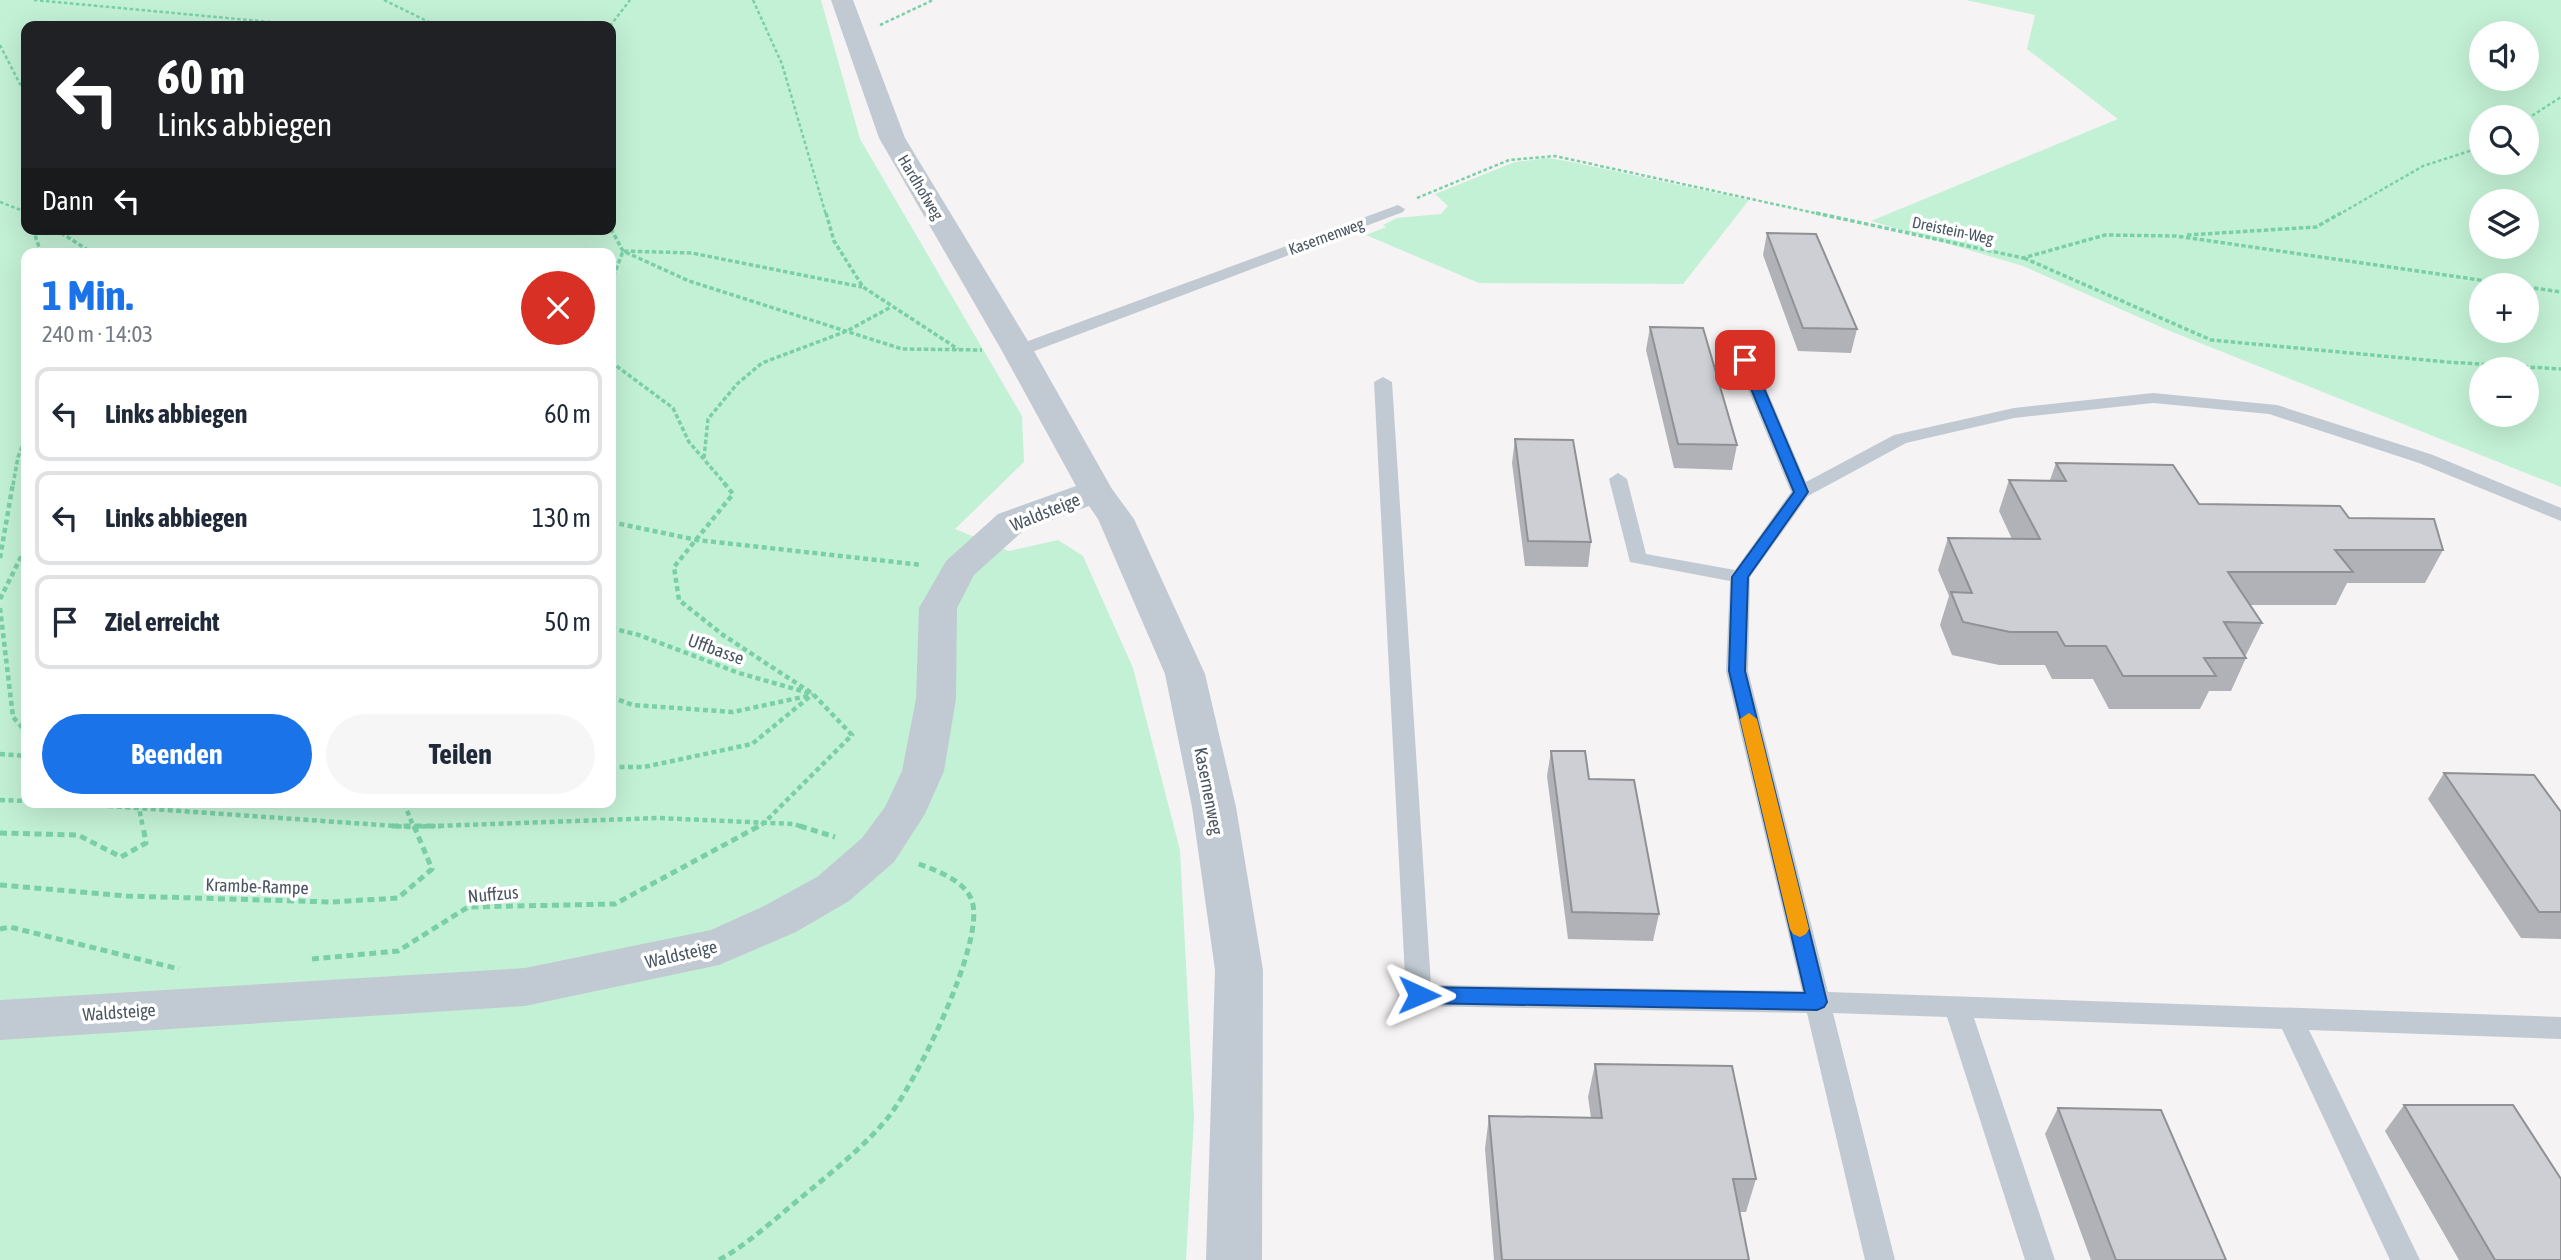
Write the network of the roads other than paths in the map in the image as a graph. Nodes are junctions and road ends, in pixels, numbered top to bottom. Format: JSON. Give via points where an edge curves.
{"nodes":[{"id":1,"x":842,"y":0,"type":"edge"},
{"id":2,"x":1398,"y":209,"type":"road end"},
{"id":3,"x":1021,"y":356,"type":"junction"},
{"id":4,"x":1745,"y":360,"type":"dead end"},
{"id":5,"x":1383,"y":382,"type":"dead end"},
{"id":6,"x":1618,"y":479,"type":"dead end"},
{"id":7,"x":1096,"y":491,"type":"junction"},
{"id":8,"x":1801,"y":492,"type":"junction"},
{"id":9,"x":2561,"y":515,"type":"edge"},
{"id":10,"x":1740,"y":577,"type":"junction"},
{"id":11,"x":1817,"y":1002,"type":"junction"},
{"id":12,"x":1957,"y":1007,"type":"junction"},
{"id":13,"x":2290,"y":1018,"type":"junction"},
{"id":14,"x":0,"y":1020,"type":"edge"},
{"id":15,"x":2561,"y":1028,"type":"edge"},
{"id":16,"x":1234,"y":1260,"type":"edge"},
{"id":17,"x":1880,"y":1260,"type":"edge"},
{"id":18,"x":2040,"y":1260,"type":"edge"},
{"id":19,"x":2405,"y":1260,"type":"edge"}],
"edges":[{"from":1,"to":3,"type":"street","name":"Hardhofweg","via":[[892,138]]},
{"from":2,"to":3,"type":"lane","name":"Kasernenweg"},
{"from":3,"to":7,"type":"street","name":"Kasernenweg"},
{"from":4,"to":8,"type":"lane"},
{"from":5,"to":11,"type":"lane","via":[[1419,995]]},
{"from":6,"to":10,"type":"lane","via":[[1637,558]]},
{"from":7,"to":14,"type":"street","name":"Waldsteige","via":[[1010,522],[959,569],[938,608],[936,699],[923,771],[903,814],[878,850],[832,888],[780,919],[719,947],[525,987]]},
{"from":7,"to":16,"type":"street","name":"Kasernenweg","via":[[1116,519],[1185,674],[1214,807],[1239,970]]},
{"from":8,"to":9,"type":"lane","via":[[1900,439],[2014,413],[2153,398],[2271,409],[2426,459]]},
{"from":8,"to":10,"type":"lane"},
{"from":10,"to":11,"type":"lane","via":[[1737,671]]},
{"from":11,"to":12,"type":"lane"},
{"from":11,"to":17,"type":"lane"},
{"from":12,"to":13,"type":"lane"},
{"from":12,"to":18,"type":"lane"},
{"from":13,"to":15,"type":"lane"},
{"from":13,"to":19,"type":"lane"}]}
